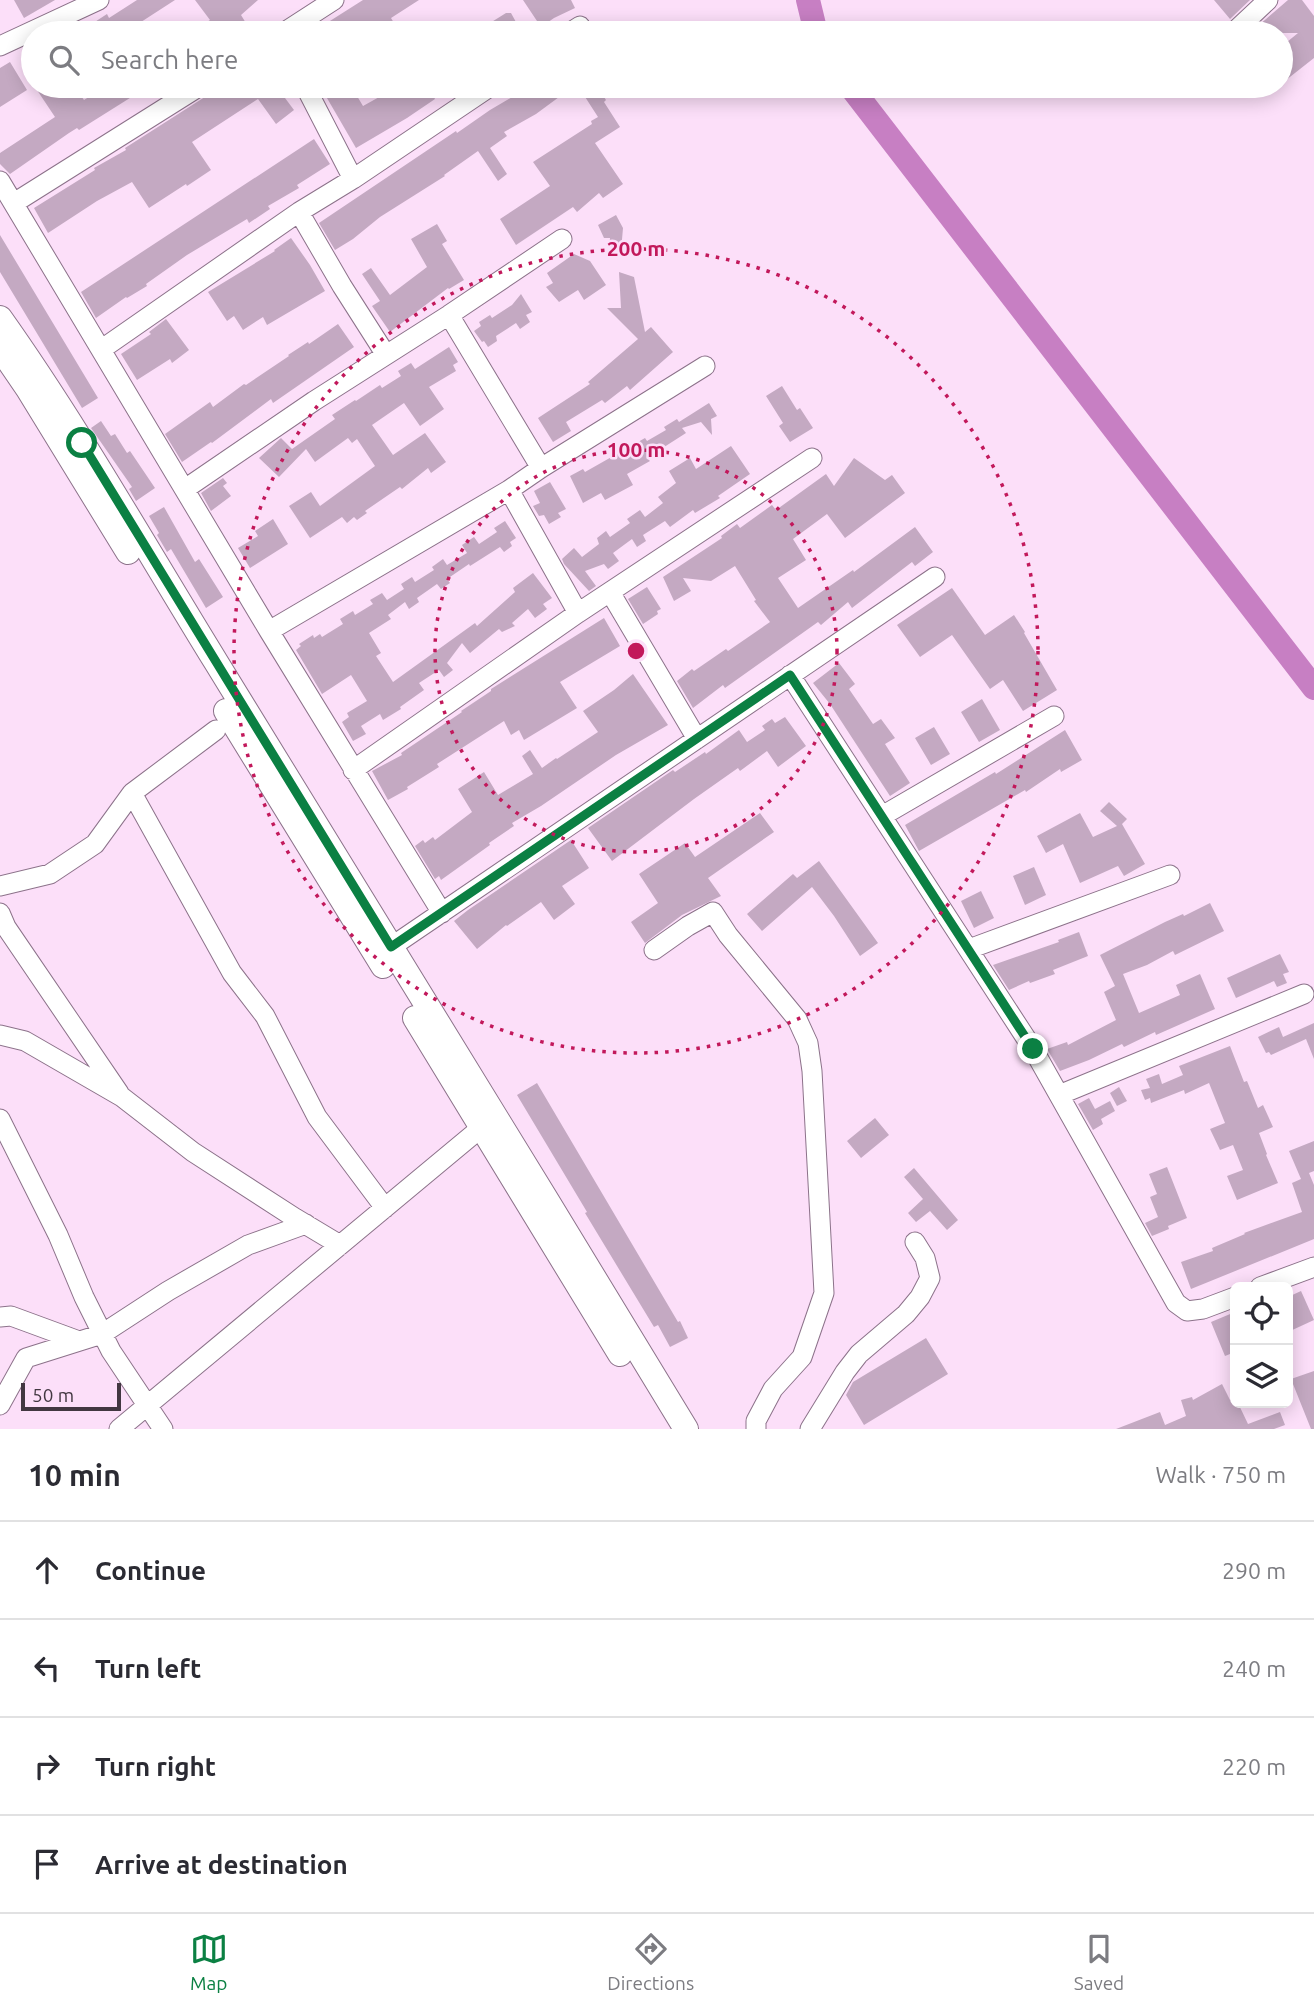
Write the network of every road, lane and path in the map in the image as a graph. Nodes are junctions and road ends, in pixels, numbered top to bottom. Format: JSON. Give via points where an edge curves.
{"nodes":[{"id":1,"x":99,"y":0,"type":"edge"},
{"id":2,"x":334,"y":0,"type":"edge"},
{"id":3,"x":1268,"y":0,"type":"edge"},
{"id":4,"x":54,"y":21,"type":"edge"},
{"id":5,"x":302,"y":21,"type":"edge"},
{"id":6,"x":1246,"y":21,"type":"edge"},
{"id":7,"x":21,"y":36,"type":"edge"},
{"id":8,"x":0,"y":46,"type":"edge"},
{"id":9,"x":181,"y":98,"type":"edge"},
{"id":10,"x":312,"y":98,"type":"edge"},
{"id":11,"x":473,"y":98,"type":"edge"},
{"id":12,"x":353,"y":178,"type":"junction"},
{"id":13,"x":0,"y":181,"type":"edge"},
{"id":14,"x":14,"y":203,"type":"junction"},
{"id":15,"x":299,"y":212,"type":"junction"},
{"id":16,"x":562,"y":239,"type":"dead end"},
{"id":17,"x":449,"y":315,"type":"junction"},
{"id":18,"x":0,"y":318,"type":"edge"},
{"id":19,"x":0,"y":348,"type":"edge"},
{"id":20,"x":102,"y":349,"type":"junction"},
{"id":21,"x":386,"y":355,"type":"junction"},
{"id":22,"x":705,"y":366,"type":"dead end"},
{"id":23,"x":812,"y":458,"type":"dead end"},
{"id":24,"x":541,"y":468,"type":"junction"},
{"id":25,"x":185,"y":489,"type":"junction"},
{"id":26,"x":509,"y":490,"type":"junction"},
{"id":27,"x":935,"y":577,"type":"dead end"},
{"id":28,"x":610,"y":592,"type":"junction"},
{"id":29,"x":578,"y":613,"type":"junction"},
{"id":30,"x":269,"y":631,"type":"junction"},
{"id":31,"x":790,"y":675,"type":"junction"},
{"id":32,"x":1054,"y":716,"type":"dead end"},
{"id":33,"x":216,"y":730,"type":"dead end"},
{"id":34,"x":697,"y":739,"type":"junction"},
{"id":35,"x":353,"y":770,"type":"junction"},
{"id":36,"x":132,"y":793,"type":"junction"},
{"id":37,"x":882,"y":816,"type":"junction"},
{"id":38,"x":1170,"y":875,"type":"dead end"},
{"id":39,"x":0,"y":886,"type":"edge"},
{"id":40,"x":0,"y":913,"type":"edge"},
{"id":41,"x":442,"y":913,"type":"junction"},
{"id":42,"x":391,"y":947,"type":"junction"},
{"id":43,"x":969,"y":949,"type":"junction"},
{"id":44,"x":654,"y":950,"type":"dead end"},
{"id":45,"x":1304,"y":994,"type":"dead end"},
{"id":46,"x":0,"y":1035,"type":"edge"},
{"id":47,"x":1059,"y":1095,"type":"junction"},
{"id":48,"x":122,"y":1097,"type":"junction"},
{"id":49,"x":0,"y":1119,"type":"edge"},
{"id":50,"x":482,"y":1127,"type":"junction"},
{"id":51,"x":385,"y":1208,"type":"junction"},
{"id":52,"x":306,"y":1224,"type":"junction"},
{"id":53,"x":915,"y":1242,"type":"dead end"},
{"id":54,"x":341,"y":1245,"type":"junction"},
{"id":55,"x":1314,"y":1267,"type":"edge"},
{"id":56,"x":1274,"y":1282,"type":"edge"},
{"id":57,"x":1230,"y":1299,"type":"edge"},
{"id":58,"x":0,"y":1317,"type":"edge"},
{"id":59,"x":102,"y":1334,"type":"junction"},
{"id":60,"x":79,"y":1341,"type":"junction"},
{"id":61,"x":0,"y":1405,"type":"edge"},
{"id":62,"x":147,"y":1405,"type":"junction"},
{"id":63,"x":119,"y":1429,"type":"edge"},
{"id":64,"x":163,"y":1429,"type":"edge"},
{"id":65,"x":667,"y":1429,"type":"edge"},
{"id":66,"x":686,"y":1429,"type":"edge"},
{"id":67,"x":756,"y":1429,"type":"edge"},
{"id":68,"x":810,"y":1429,"type":"edge"}],
"edges":[{"from":1,"to":4,"type":"street"},
{"from":2,"to":5,"type":"street"},
{"from":3,"to":6,"type":"street"},
{"from":7,"to":8,"type":"street"},
{"from":9,"to":14,"type":"street"},
{"from":10,"to":12,"type":"street"},
{"from":11,"to":12,"type":"street"},
{"from":12,"to":15,"type":"street"},
{"from":13,"to":14,"type":"street"},
{"from":14,"to":20,"type":"street"},
{"from":15,"to":20,"type":"street"},
{"from":15,"to":21,"type":"street"},
{"from":16,"to":17,"type":"street"},
{"from":17,"to":21,"type":"street"},
{"from":17,"to":24,"type":"street"},
{"from":18,"to":42,"type":"main road","via":[[82,443]]},
{"from":19,"to":50,"type":"main road"},
{"from":20,"to":25,"type":"street"},
{"from":21,"to":25,"type":"street"},
{"from":22,"to":24,"type":"street"},
{"from":23,"to":28,"type":"street"},
{"from":24,"to":26,"type":"street"},
{"from":25,"to":30,"type":"street"},
{"from":26,"to":29,"type":"street"},
{"from":26,"to":30,"type":"street"},
{"from":27,"to":31,"type":"street"},
{"from":28,"to":29,"type":"street"},
{"from":28,"to":34,"type":"street"},
{"from":29,"to":35,"type":"street"},
{"from":30,"to":35,"type":"street"},
{"from":31,"to":34,"type":"street"},
{"from":31,"to":37,"type":"street"},
{"from":32,"to":37,"type":"street"},
{"from":33,"to":36,"type":"street"},
{"from":34,"to":41,"type":"street"},
{"from":35,"to":41,"type":"street"},
{"from":36,"to":39,"type":"street","via":[[95,844],[50,874]]},
{"from":36,"to":51,"type":"street","via":[[232,972],[265,1016],[317,1117]]},
{"from":37,"to":43,"type":"street"},
{"from":38,"to":43,"type":"street"},
{"from":40,"to":48,"type":"street"},
{"from":41,"to":42,"type":"street"},
{"from":42,"to":66,"type":"main road"},
{"from":43,"to":47,"type":"street"},
{"from":44,"to":67,"type":"street","via":[[713,912],[727,936],[797,1019],[808,1042],[824,1293],[802,1357],[773,1389]]},
{"from":45,"to":47,"type":"street"},
{"from":46,"to":48,"type":"street","via":[[25,1041]]},
{"from":47,"to":57,"type":"street","via":[[1176,1303],[1187,1311]]},
{"from":48,"to":52,"type":"street","via":[[194,1152]]},
{"from":49,"to":59,"type":"street"},
{"from":50,"to":51,"type":"street"},
{"from":50,"to":65,"type":"main road"},
{"from":51,"to":54,"type":"street"},
{"from":52,"to":54,"type":"street"},
{"from":52,"to":59,"type":"street","via":[[248,1245]]},
{"from":53,"to":68,"type":"street","via":[[930,1278],[920,1297],[859,1354]]},
{"from":54,"to":62,"type":"street"},
{"from":55,"to":56,"type":"street"},
{"from":58,"to":60,"type":"street","via":[[11,1316]]},
{"from":59,"to":60,"type":"street"},
{"from":59,"to":62,"type":"street"},
{"from":60,"to":61,"type":"street","via":[[26,1358]]},
{"from":62,"to":63,"type":"street"},
{"from":62,"to":64,"type":"street"}]}
